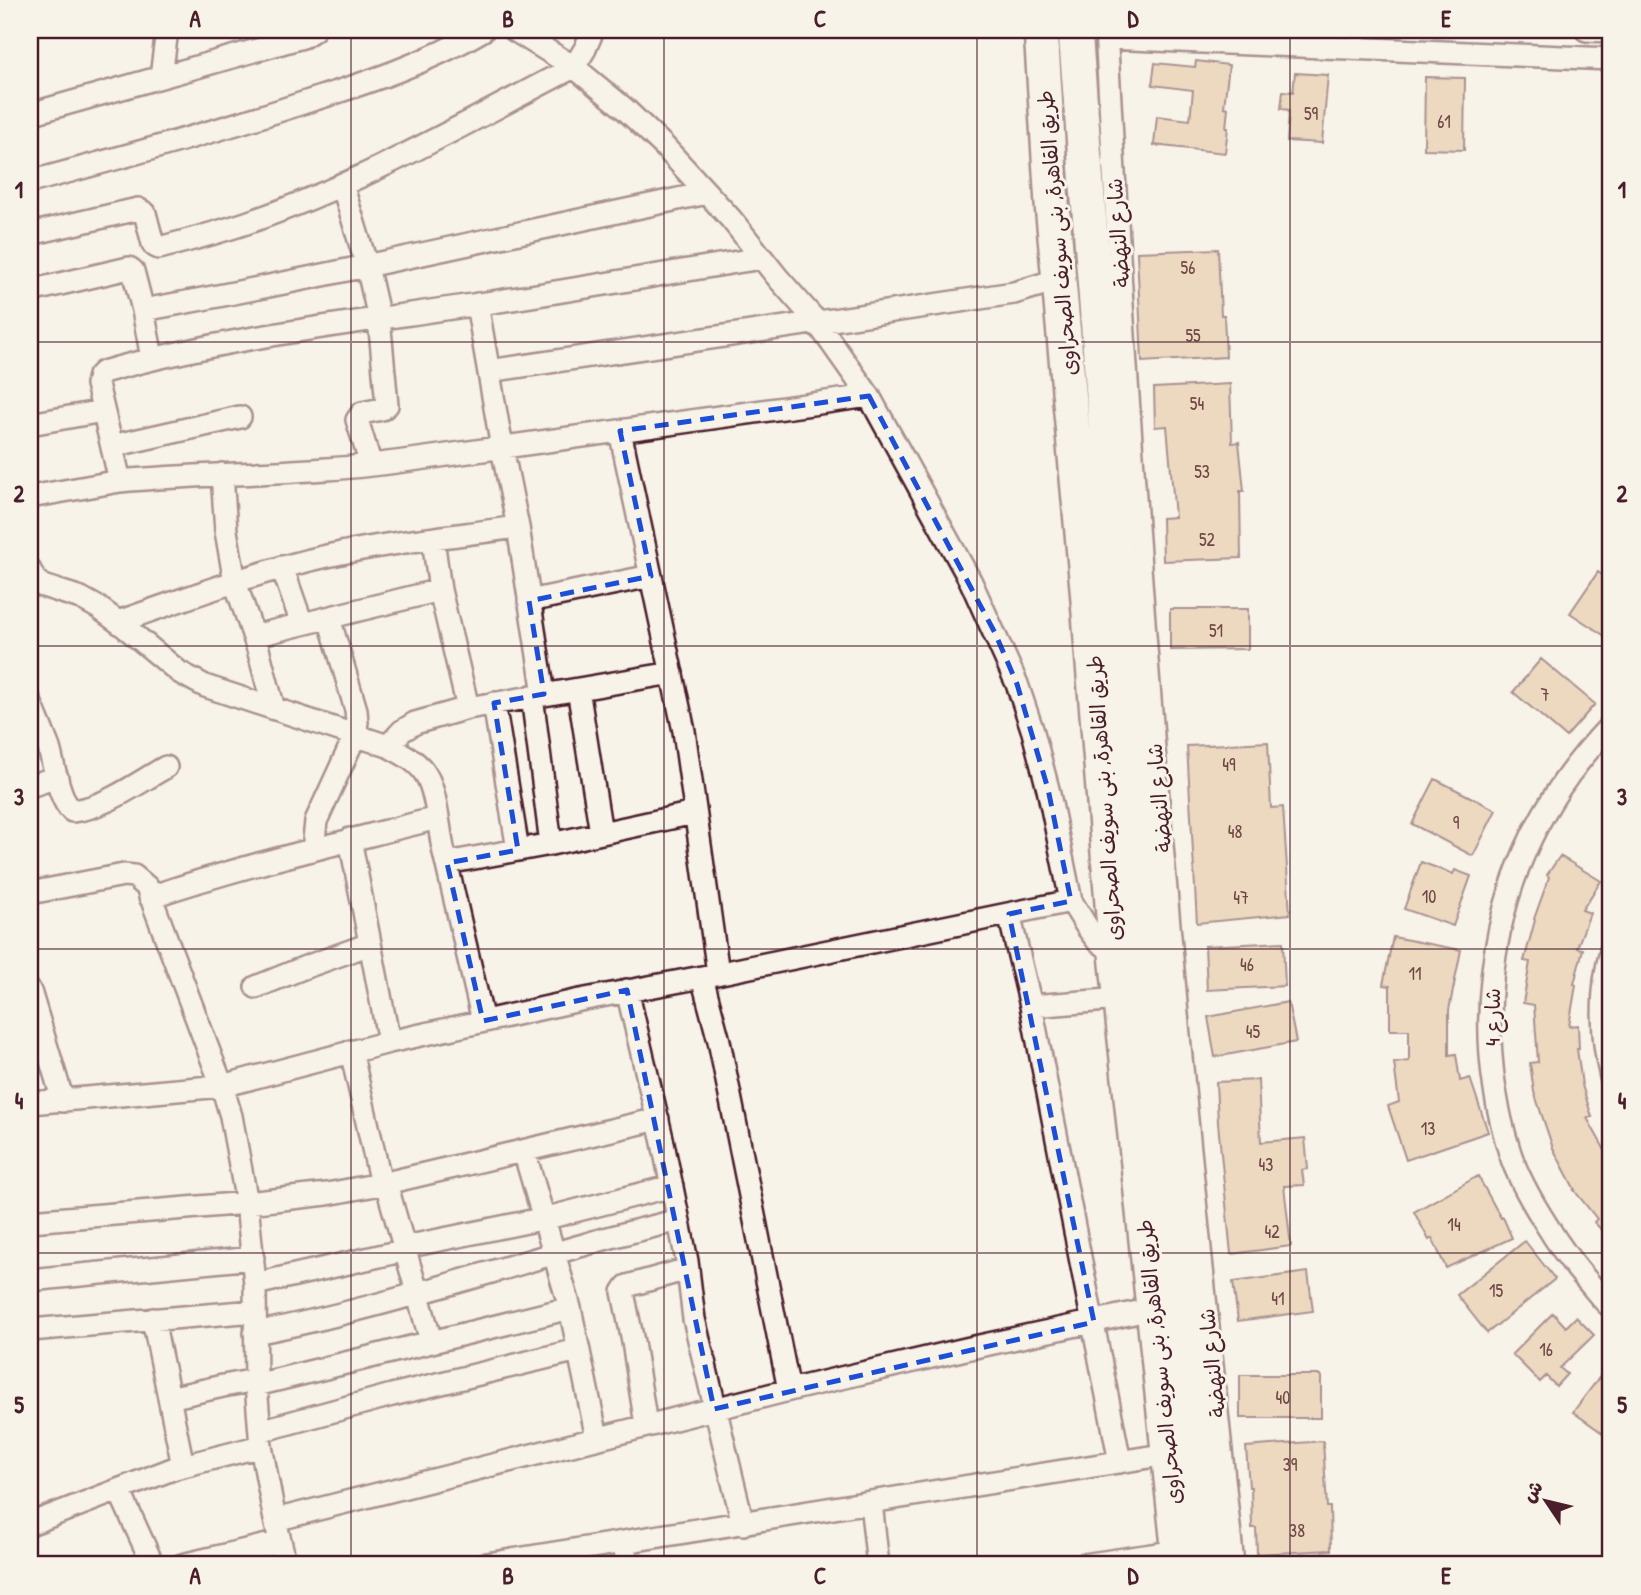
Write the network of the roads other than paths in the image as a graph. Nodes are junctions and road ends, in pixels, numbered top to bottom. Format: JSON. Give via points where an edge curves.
{"nodes":[{"id":1,"x":167,"y":30,"type":"edge"},
{"id":2,"x":314,"y":30,"type":"edge"},
{"id":3,"x":483,"y":30,"type":"edge"},
{"id":4,"x":514,"y":30,"type":"edge"},
{"id":5,"x":593,"y":30,"type":"edge"},
{"id":6,"x":1041,"y":30,"type":"edge"},
{"id":7,"x":1075,"y":30,"type":"edge"},
{"id":8,"x":1586,"y":30,"type":"edge"},
{"id":9,"x":1611,"y":31,"type":"edge"},
{"id":10,"x":1107,"y":34,"type":"edge"},
{"id":11,"x":1611,"y":60,"type":"edge"},
{"id":12,"x":574,"y":66,"type":"junction"},
{"id":13,"x":161,"y":77,"type":"junction"},
{"id":14,"x":30,"y":114,"type":"edge"},
{"id":15,"x":30,"y":182,"type":"edge"},
{"id":16,"x":342,"y":184,"type":"junction"},
{"id":17,"x":707,"y":193,"type":"junction"},
{"id":18,"x":1102,"y":202,"type":"junction"},
{"id":19,"x":1052,"y":204,"type":"junction"},
{"id":20,"x":30,"y":234,"type":"edge"},
{"id":21,"x":762,"y":258,"type":"junction"},
{"id":22,"x":368,"y":265,"type":"junction"},
{"id":23,"x":1060,"y":279,"type":"junction"},
{"id":24,"x":30,"y":291,"type":"edge"},
{"id":25,"x":477,"y":304,"type":"junction"},
{"id":26,"x":143,"y":310,"type":"junction"},
{"id":27,"x":379,"y":318,"type":"junction"},
{"id":28,"x":816,"y":321,"type":"junction"},
{"id":29,"x":152,"y":358,"type":"junction"},
{"id":30,"x":489,"y":371,"type":"junction"},
{"id":31,"x":869,"y":396,"type":"junction"},
{"id":32,"x":103,"y":411,"type":"junction"},
{"id":33,"x":240,"y":417,"type":"dead end"},
{"id":34,"x":30,"y":424,"type":"edge"},
{"id":35,"x":620,"y":431,"type":"junction"},
{"id":36,"x":112,"y":446,"type":"junction"},
{"id":37,"x":502,"y":448,"type":"junction"},
{"id":38,"x":371,"y":465,"type":"junction"},
{"id":39,"x":222,"y":474,"type":"junction"},
{"id":40,"x":120,"y":481,"type":"junction"},
{"id":41,"x":30,"y":497,"type":"edge"},
{"id":42,"x":518,"y":527,"type":"junction"},
{"id":43,"x":433,"y":539,"type":"junction"},
{"id":44,"x":282,"y":567,"type":"junction"},
{"id":45,"x":30,"y":570,"type":"edge"},
{"id":46,"x":652,"y":576,"type":"junction"},
{"id":47,"x":236,"y":582,"type":"junction"},
{"id":48,"x":440,"y":590,"type":"junction"},
{"id":49,"x":529,"y":601,"type":"junction"},
{"id":50,"x":328,"y":618,"type":"junction"},
{"id":51,"x":118,"y":622,"type":"junction"},
{"id":52,"x":302,"y":624,"type":"junction"},
{"id":53,"x":254,"y":636,"type":"junction"},
{"id":54,"x":672,"y":673,"type":"junction"},
{"id":55,"x":578,"y":689,"type":"junction"},
{"id":56,"x":538,"y":695,"type":"junction"},
{"id":57,"x":30,"y":701,"type":"edge"},
{"id":58,"x":494,"y":703,"type":"junction"},
{"id":59,"x":468,"y":708,"type":"junction"},
{"id":60,"x":274,"y":709,"type":"junction"},
{"id":61,"x":1611,"y":725,"type":"edge"},
{"id":62,"x":35,"y":731,"type":"edge"},
{"id":63,"x":355,"y":736,"type":"junction"},
{"id":64,"x":388,"y":746,"type":"junction"},
{"id":65,"x":166,"y":768,"type":"dead end"},
{"id":66,"x":57,"y":777,"type":"junction"},
{"id":67,"x":30,"y":786,"type":"edge"},
{"id":68,"x":694,"y":813,"type":"junction"},
{"id":69,"x":437,"y":818,"type":"junction"},
{"id":70,"x":601,"y":833,"type":"junction"},
{"id":71,"x":350,"y":839,"type":"junction"},
{"id":72,"x":551,"y":844,"type":"junction"},
{"id":73,"x":313,"y":850,"type":"junction"},
{"id":74,"x":519,"y":850,"type":"junction"},
{"id":75,"x":447,"y":863,"type":"junction"},
{"id":76,"x":30,"y":893,"type":"edge"},
{"id":77,"x":150,"y":897,"type":"junction"},
{"id":78,"x":1071,"y":901,"type":"junction"},
{"id":79,"x":1009,"y":914,"type":"junction"},
{"id":80,"x":370,"y":944,"type":"junction"},
{"id":81,"x":1611,"y":951,"type":"edge"},
{"id":82,"x":1116,"y":954,"type":"junction"},
{"id":83,"x":710,"y":975,"type":"junction"},
{"id":84,"x":256,"y":987,"type":"dead end"},
{"id":85,"x":627,"y":990,"type":"junction"},
{"id":86,"x":30,"y":991,"type":"edge"},
{"id":87,"x":1121,"y":999,"type":"junction"},
{"id":88,"x":1031,"y":1006,"type":"junction"},
{"id":89,"x":483,"y":1021,"type":"junction"},
{"id":90,"x":388,"y":1042,"type":"junction"},
{"id":91,"x":351,"y":1051,"type":"junction"},
{"id":92,"x":1611,"y":1077,"type":"edge"},
{"id":93,"x":222,"y":1086,"type":"junction"},
{"id":94,"x":63,"y":1101,"type":"junction"},
{"id":95,"x":30,"y":1103,"type":"edge"},
{"id":96,"x":657,"y":1119,"type":"junction"},
{"id":97,"x":524,"y":1151,"type":"junction"},
{"id":98,"x":383,"y":1183,"type":"junction"},
{"id":99,"x":672,"y":1186,"type":"junction"},
{"id":100,"x":247,"y":1203,"type":"junction"},
{"id":101,"x":545,"y":1218,"type":"junction"},
{"id":102,"x":678,"y":1220,"type":"junction"},
{"id":103,"x":30,"y":1221,"type":"edge"},
{"id":104,"x":405,"y":1249,"type":"junction"},
{"id":105,"x":554,"y":1254,"type":"junction"},
{"id":106,"x":253,"y":1258,"type":"junction"},
{"id":107,"x":688,"y":1269,"type":"junction"},
{"id":108,"x":30,"y":1280,"type":"edge"},
{"id":109,"x":256,"y":1284,"type":"junction"},
{"id":110,"x":417,"y":1294,"type":"junction"},
{"id":111,"x":1611,"y":1307,"type":"edge"},
{"id":112,"x":570,"y":1308,"type":"junction"},
{"id":113,"x":1153,"y":1309,"type":"junction"},
{"id":114,"x":255,"y":1311,"type":"junction"},
{"id":115,"x":153,"y":1319,"type":"junction"},
{"id":116,"x":1094,"y":1322,"type":"junction"},
{"id":117,"x":30,"y":1330,"type":"edge"},
{"id":118,"x":255,"y":1333,"type":"junction"},
{"id":119,"x":431,"y":1341,"type":"junction"},
{"id":120,"x":578,"y":1350,"type":"junction"},
{"id":121,"x":256,"y":1383,"type":"junction"},
{"id":122,"x":789,"y":1390,"type":"junction"},
{"id":123,"x":169,"y":1398,"type":"junction"},
{"id":124,"x":715,"y":1409,"type":"junction"},
{"id":125,"x":646,"y":1425,"type":"junction"},
{"id":126,"x":260,"y":1438,"type":"junction"},
{"id":127,"x":597,"y":1438,"type":"junction"},
{"id":128,"x":1168,"y":1454,"type":"junction"},
{"id":129,"x":1120,"y":1462,"type":"junction"},
{"id":130,"x":183,"y":1466,"type":"junction"},
{"id":131,"x":119,"y":1490,"type":"junction"},
{"id":132,"x":871,"y":1503,"type":"junction"},
{"id":133,"x":275,"y":1520,"type":"junction"},
{"id":134,"x":30,"y":1524,"type":"edge"},
{"id":135,"x":743,"y":1524,"type":"junction"},
{"id":136,"x":280,"y":1542,"type":"junction"},
{"id":137,"x":624,"y":1543,"type":"junction"},
{"id":138,"x":1179,"y":1558,"type":"edge"},
{"id":139,"x":153,"y":1565,"type":"edge"},
{"id":140,"x":182,"y":1565,"type":"edge"},
{"id":141,"x":286,"y":1565,"type":"edge"},
{"id":142,"x":481,"y":1565,"type":"edge"},
{"id":143,"x":627,"y":1565,"type":"edge"},
{"id":144,"x":878,"y":1565,"type":"edge"},
{"id":145,"x":1083,"y":1565,"type":"edge"},
{"id":146,"x":1208,"y":1565,"type":"edge"},
{"id":147,"x":1233,"y":1565,"type":"edge"}],
"edges":[{"from":1,"to":13,"type":"street"},
{"from":2,"to":13,"type":"street"},
{"from":3,"to":15,"type":"street","via":[[352,87]]},
{"from":4,"to":12,"type":"street"},
{"from":5,"to":12,"type":"street"},
{"from":6,"to":19,"type":"main road","name":"طريق القاهرة, بنى سويف الصحراوى"},
{"from":7,"to":18,"type":"main road","name":"طريق القاهرة, بنى سويف الصحراوى"},
{"from":8,"to":9,"type":"street"},
{"from":10,"to":11,"type":"street"},
{"from":10,"to":18,"type":"street","name":"شارع النهضة"},
{"from":12,"to":16,"type":"street"},
{"from":12,"to":17,"type":"street","via":[[663,145]]},
{"from":13,"to":14,"type":"street"},
{"from":16,"to":20,"type":"street","via":[[251,221],[159,248],[153,244],[145,213],[138,209]]},
{"from":16,"to":22,"type":"street"},
{"from":17,"to":21,"type":"street"},
{"from":17,"to":22,"type":"street"},
{"from":18,"to":19,"type":"main road"},
{"from":18,"to":146,"type":"main road","name":"طريق القاهرة, بنى سويف الصحراوى","via":[[1146,954]]},
{"from":18,"to":147,"type":"street","name":"شارع النهضة"},
{"from":19,"to":23,"type":"main road","name":"طريق القاهرة, بنى سويف الصحراوى"},
{"from":21,"to":25,"type":"street"},
{"from":21,"to":28,"type":"street"},
{"from":22,"to":26,"type":"street"},
{"from":22,"to":27,"type":"street"},
{"from":23,"to":28,"type":"street","via":[[1014,293]]},
{"from":23,"to":82,"type":"main road","name":"طريق القاهرة, بنى سويف الصحراوى"},
{"from":24,"to":26,"type":"street","via":[[129,268]]},
{"from":25,"to":27,"type":"street"},
{"from":25,"to":30,"type":"street"},
{"from":26,"to":29,"type":"street"},
{"from":27,"to":29,"type":"street"},
{"from":27,"to":38,"type":"street","via":[[387,405],[362,413],[357,420]]},
{"from":28,"to":30,"type":"street"},
{"from":28,"to":31,"type":"street"},
{"from":29,"to":32,"type":"street","via":[[99,376]]},
{"from":30,"to":37,"type":"street"},
{"from":31,"to":35,"type":"street"},
{"from":31,"to":78,"type":"street","via":[[971,582],[1017,684],[1048,789]]},
{"from":32,"to":34,"type":"street"},
{"from":32,"to":36,"type":"street"},
{"from":33,"to":36,"type":"street"},
{"from":35,"to":37,"type":"street"},
{"from":35,"to":46,"type":"street"},
{"from":36,"to":40,"type":"street"},
{"from":37,"to":38,"type":"street"},
{"from":37,"to":42,"type":"street"},
{"from":38,"to":39,"type":"street"},
{"from":39,"to":40,"type":"street"},
{"from":39,"to":47,"type":"street"},
{"from":40,"to":41,"type":"street"},
{"from":42,"to":43,"type":"street"},
{"from":42,"to":49,"type":"street"},
{"from":43,"to":44,"type":"street"},
{"from":43,"to":48,"type":"street"},
{"from":44,"to":47,"type":"street"},
{"from":44,"to":52,"type":"street"},
{"from":45,"to":51,"type":"street","via":[[43,586],[81,598]]},
{"from":46,"to":49,"type":"street"},
{"from":46,"to":54,"type":"street"},
{"from":47,"to":51,"type":"street"},
{"from":47,"to":53,"type":"street"},
{"from":48,"to":50,"type":"street"},
{"from":48,"to":59,"type":"street"},
{"from":49,"to":56,"type":"street"},
{"from":50,"to":52,"type":"street"},
{"from":50,"to":63,"type":"street","via":[[356,710]]},
{"from":51,"to":60,"type":"street","via":[[179,672],[205,686]]},
{"from":52,"to":53,"type":"street"},
{"from":53,"to":60,"type":"street"},
{"from":54,"to":55,"type":"street"},
{"from":54,"to":68,"type":"street"},
{"from":55,"to":56,"type":"street"},
{"from":55,"to":70,"type":"street"},
{"from":56,"to":58,"type":"street"},
{"from":56,"to":72,"type":"street"},
{"from":57,"to":62,"type":"street"},
{"from":58,"to":59,"type":"street"},
{"from":58,"to":74,"type":"street"},
{"from":59,"to":64,"type":"street","via":[[415,723]]},
{"from":60,"to":63,"type":"street"},
{"from":61,"to":111,"type":"street","name":"شارع 4","via":[[1552,800],[1524,855],[1503,913],[1492,973],[1489,1034],[1496,1096],[1515,1166],[1564,1254]]},
{"from":62,"to":66,"type":"street"},
{"from":63,"to":64,"type":"street"},
{"from":63,"to":73,"type":"street","via":[[316,821]]},
{"from":64,"to":69,"type":"street","via":[[427,776]]},
{"from":65,"to":66,"type":"street","via":[[75,811],[67,807]]},
{"from":66,"to":67,"type":"street"},
{"from":68,"to":70,"type":"street"},
{"from":68,"to":83,"type":"street"},
{"from":69,"to":71,"type":"street"},
{"from":69,"to":75,"type":"street"},
{"from":70,"to":72,"type":"street"},
{"from":71,"to":73,"type":"street"},
{"from":71,"to":80,"type":"street"},
{"from":72,"to":74,"type":"street"},
{"from":73,"to":77,"type":"street"},
{"from":74,"to":75,"type":"street"},
{"from":75,"to":89,"type":"street"},
{"from":76,"to":77,"type":"street","via":[[124,874],[140,880]]},
{"from":77,"to":93,"type":"street"},
{"from":78,"to":79,"type":"street"},
{"from":78,"to":82,"type":"street","via":[[1097,940]]},
{"from":79,"to":83,"type":"street"},
{"from":79,"to":88,"type":"street"},
{"from":80,"to":84,"type":"street"},
{"from":80,"to":90,"type":"street"},
{"from":81,"to":92,"type":"street","via":[[1603,1008]]},
{"from":82,"to":87,"type":"main road","name":"طريق القاهرة, بنى سويف الصحراوى"},
{"from":83,"to":85,"type":"street"},
{"from":83,"to":122,"type":"street","via":[[719,1041]]},
{"from":85,"to":89,"type":"street"},
{"from":85,"to":96,"type":"street"},
{"from":86,"to":94,"type":"street"},
{"from":87,"to":88,"type":"street"},
{"from":87,"to":113,"type":"main road","name":"طريق القاهرة, بنى سويف الصحراوى"},
{"from":88,"to":116,"type":"street"},
{"from":89,"to":90,"type":"street"},
{"from":90,"to":91,"type":"street"},
{"from":91,"to":93,"type":"street"},
{"from":91,"to":98,"type":"street"},
{"from":93,"to":94,"type":"street"},
{"from":93,"to":100,"type":"street"},
{"from":94,"to":95,"type":"street"},
{"from":96,"to":97,"type":"street"},
{"from":96,"to":99,"type":"street"},
{"from":97,"to":98,"type":"street"},
{"from":97,"to":101,"type":"street"},
{"from":98,"to":100,"type":"street"},
{"from":98,"to":104,"type":"street"},
{"from":99,"to":101,"type":"street"},
{"from":99,"to":102,"type":"street"},
{"from":100,"to":103,"type":"street"},
{"from":100,"to":106,"type":"street"},
{"from":101,"to":104,"type":"street"},
{"from":101,"to":105,"type":"street"},
{"from":102,"to":105,"type":"street"},
{"from":102,"to":107,"type":"street"},
{"from":104,"to":109,"type":"street"},
{"from":104,"to":110,"type":"street"},
{"from":105,"to":110,"type":"street"},
{"from":105,"to":112,"type":"street"},
{"from":106,"to":108,"type":"street"},
{"from":106,"to":109,"type":"street"},
{"from":107,"to":124,"type":"street","via":[[694,1319]]},
{"from":107,"to":125,"type":"street","via":[[630,1285],[623,1292]]},
{"from":109,"to":114,"type":"street"},
{"from":110,"to":118,"type":"street"},
{"from":110,"to":119,"type":"street"},
{"from":112,"to":119,"type":"street"},
{"from":112,"to":120,"type":"street"},
{"from":113,"to":116,"type":"street"},
{"from":113,"to":128,"type":"main road","name":"طريق القاهرة, بنى سويف الصحراوى"},
{"from":114,"to":115,"type":"street"},
{"from":114,"to":118,"type":"street"},
{"from":115,"to":117,"type":"street"},
{"from":115,"to":123,"type":"street"},
{"from":116,"to":122,"type":"street"},
{"from":116,"to":129,"type":"street"},
{"from":118,"to":121,"type":"street"},
{"from":119,"to":121,"type":"street"},
{"from":120,"to":126,"type":"street","via":[[392,1395]]},
{"from":120,"to":127,"type":"street"},
{"from":121,"to":123,"type":"street"},
{"from":121,"to":126,"type":"street"},
{"from":122,"to":124,"type":"street"},
{"from":123,"to":130,"type":"street"},
{"from":124,"to":125,"type":"street"},
{"from":124,"to":135,"type":"street"},
{"from":125,"to":127,"type":"street"},
{"from":126,"to":130,"type":"street"},
{"from":126,"to":133,"type":"street"},
{"from":127,"to":133,"type":"street"},
{"from":128,"to":129,"type":"street"},
{"from":128,"to":138,"type":"main road","name":"طريق القاهرة, بنى سويف الصحراوى"},
{"from":129,"to":132,"type":"street"},
{"from":130,"to":131,"type":"street"},
{"from":131,"to":134,"type":"street"},
{"from":131,"to":139,"type":"street"},
{"from":132,"to":135,"type":"street"},
{"from":132,"to":144,"type":"street"},
{"from":133,"to":136,"type":"street"},
{"from":135,"to":137,"type":"street"},
{"from":136,"to":140,"type":"street"},
{"from":136,"to":141,"type":"street"},
{"from":137,"to":142,"type":"street"},
{"from":137,"to":143,"type":"street"},
{"from":138,"to":145,"type":"street"}]}
